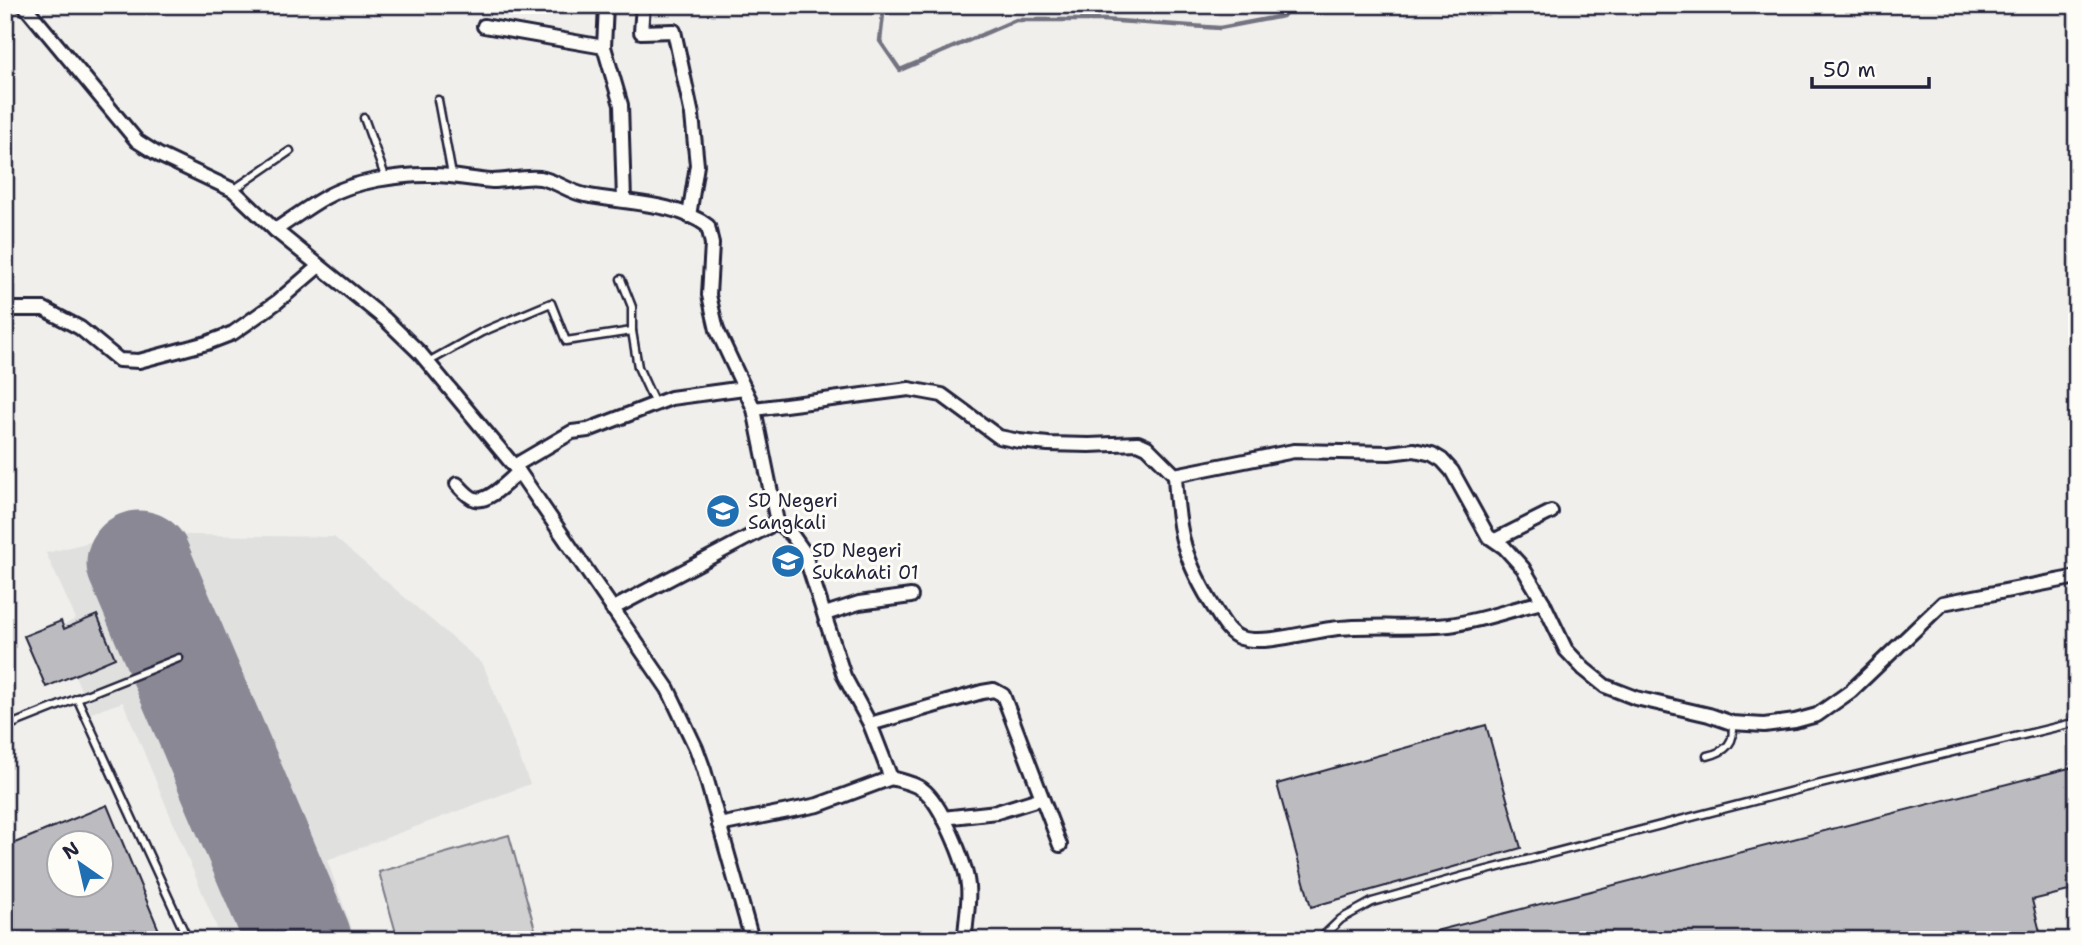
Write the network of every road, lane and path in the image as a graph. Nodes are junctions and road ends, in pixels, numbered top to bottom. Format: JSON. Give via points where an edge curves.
{"nodes":[{"id":1,"x":24,"y":5,"type":"edge"},
{"id":2,"x":606,"y":5,"type":"edge"},
{"id":3,"x":643,"y":5,"type":"edge"},
{"id":4,"x":484,"y":26,"type":"dead end"},
{"id":5,"x":604,"y":47,"type":"junction"},
{"id":6,"x":438,"y":100,"type":"dead end"},
{"id":7,"x":364,"y":118,"type":"dead end"},
{"id":8,"x":290,"y":151,"type":"dead end"},
{"id":9,"x":452,"y":176,"type":"junction"},
{"id":10,"x":386,"y":179,"type":"junction"},
{"id":11,"x":233,"y":190,"type":"junction"},
{"id":12,"x":624,"y":200,"type":"junction"},
{"id":13,"x":689,"y":216,"type":"junction"},
{"id":14,"x":275,"y":230,"type":"junction"},
{"id":15,"x":319,"y":266,"type":"junction"},
{"id":16,"x":621,"y":279,"type":"dead end"},
{"id":17,"x":5,"y":309,"type":"edge"},
{"id":18,"x":632,"y":331,"type":"junction"},
{"id":19,"x":428,"y":362,"type":"junction"},
{"id":20,"x":744,"y":388,"type":"junction"},
{"id":21,"x":655,"y":404,"type":"junction"},
{"id":22,"x":754,"y":409,"type":"junction"},
{"id":23,"x":517,"y":469,"type":"junction"},
{"id":24,"x":1175,"y":475,"type":"junction"},
{"id":25,"x":457,"y":484,"type":"dead end"},
{"id":26,"x":1551,"y":512,"type":"dead end"},
{"id":27,"x":777,"y":522,"type":"junction"},
{"id":28,"x":1495,"y":540,"type":"junction"},
{"id":29,"x":2077,"y":577,"type":"edge"},
{"id":30,"x":911,"y":596,"type":"dead end"},
{"id":31,"x":1543,"y":602,"type":"junction"},
{"id":32,"x":612,"y":609,"type":"junction"},
{"id":33,"x":825,"y":614,"type":"junction"},
{"id":34,"x":179,"y":658,"type":"dead end"},
{"id":35,"x":77,"y":698,"type":"junction"},
{"id":36,"x":2077,"y":722,"type":"edge"},
{"id":37,"x":1732,"y":723,"type":"junction"},
{"id":38,"x":870,"y":724,"type":"junction"},
{"id":39,"x":5,"y":727,"type":"edge"},
{"id":40,"x":1707,"y":756,"type":"dead end"},
{"id":41,"x":891,"y":778,"type":"junction"},
{"id":42,"x":1042,"y":798,"type":"junction"},
{"id":43,"x":943,"y":818,"type":"junction"},
{"id":44,"x":719,"y":825,"type":"junction"},
{"id":45,"x":1060,"y":845,"type":"dead end"},
{"id":46,"x":188,"y":940,"type":"edge"},
{"id":47,"x":752,"y":940,"type":"edge"},
{"id":48,"x":965,"y":940,"type":"edge"},
{"id":49,"x":1319,"y":940,"type":"edge"}],
"edges":[{"from":1,"to":11,"type":"street","via":[[137,141]]},
{"from":2,"to":5,"type":"street"},
{"from":3,"to":13,"type":"street","via":[[641,32],[674,32],[692,115],[697,165]]},
{"from":4,"to":5,"type":"street"},
{"from":5,"to":12,"type":"street","via":[[621,104]]},
{"from":6,"to":9,"type":"lane"},
{"from":7,"to":10,"type":"lane"},
{"from":8,"to":11,"type":"lane"},
{"from":9,"to":10,"type":"street"},
{"from":9,"to":12,"type":"street","via":[[490,181],[542,179],[583,195]]},
{"from":10,"to":14,"type":"street","via":[[326,197]]},
{"from":11,"to":14,"type":"street"},
{"from":12,"to":13,"type":"street"},
{"from":13,"to":20,"type":"street","via":[[703,222],[711,233],[709,295],[718,330]]},
{"from":14,"to":15,"type":"street"},
{"from":15,"to":17,"type":"street","via":[[233,333],[139,361],[119,360],[80,328],[44,309]]},
{"from":15,"to":19,"type":"street"},
{"from":16,"to":18,"type":"lane","via":[[632,307]]},
{"from":18,"to":19,"type":"lane","via":[[566,341],[551,303],[482,332]]},
{"from":18,"to":21,"type":"lane","via":[[638,367]]},
{"from":19,"to":23,"type":"street"},
{"from":20,"to":21,"type":"street"},
{"from":20,"to":22,"type":"street"},
{"from":21,"to":23,"type":"street","via":[[572,432]]},
{"from":22,"to":24,"type":"street","via":[[909,389],[927,391],[942,395],[999,437],[1061,444],[1138,443]]},
{"from":22,"to":27,"type":"street"},
{"from":23,"to":25,"type":"street","via":[[479,500]]},
{"from":23,"to":32,"type":"street"},
{"from":24,"to":28,"type":"street","via":[[1294,451],[1414,450],[1432,454],[1452,471],[1488,536]]},
{"from":24,"to":31,"type":"street","via":[[1177,519],[1196,580],[1224,624],[1241,638],[1361,625],[1453,624]]},
{"from":26,"to":28,"type":"street"},
{"from":27,"to":32,"type":"street"},
{"from":27,"to":33,"type":"street","via":[[804,552]]},
{"from":28,"to":31,"type":"street","via":[[1516,559]]},
{"from":29,"to":37,"type":"street","via":[[1943,603],[1851,691],[1817,715],[1764,724]]},
{"from":30,"to":33,"type":"street","via":[[859,603]]},
{"from":31,"to":37,"type":"street","via":[[1566,650],[1605,686]]},
{"from":32,"to":44,"type":"street","via":[[668,689],[696,748]]},
{"from":33,"to":38,"type":"street","via":[[844,676]]},
{"from":34,"to":35,"type":"lane"},
{"from":35,"to":39,"type":"lane"},
{"from":35,"to":46,"type":"lane"},
{"from":36,"to":49,"type":"lane","via":[[1371,902],[1341,919]]},
{"from":37,"to":40,"type":"lane","via":[[1729,745],[1719,754]]},
{"from":38,"to":41,"type":"street"},
{"from":38,"to":42,"type":"street","via":[[994,690],[1008,705]]},
{"from":41,"to":43,"type":"street","via":[[924,790]]},
{"from":41,"to":44,"type":"street","via":[[817,804]]},
{"from":42,"to":43,"type":"street","via":[[997,812]]},
{"from":42,"to":45,"type":"street"},
{"from":43,"to":48,"type":"street","via":[[968,883]]},
{"from":44,"to":47,"type":"street"}]}
